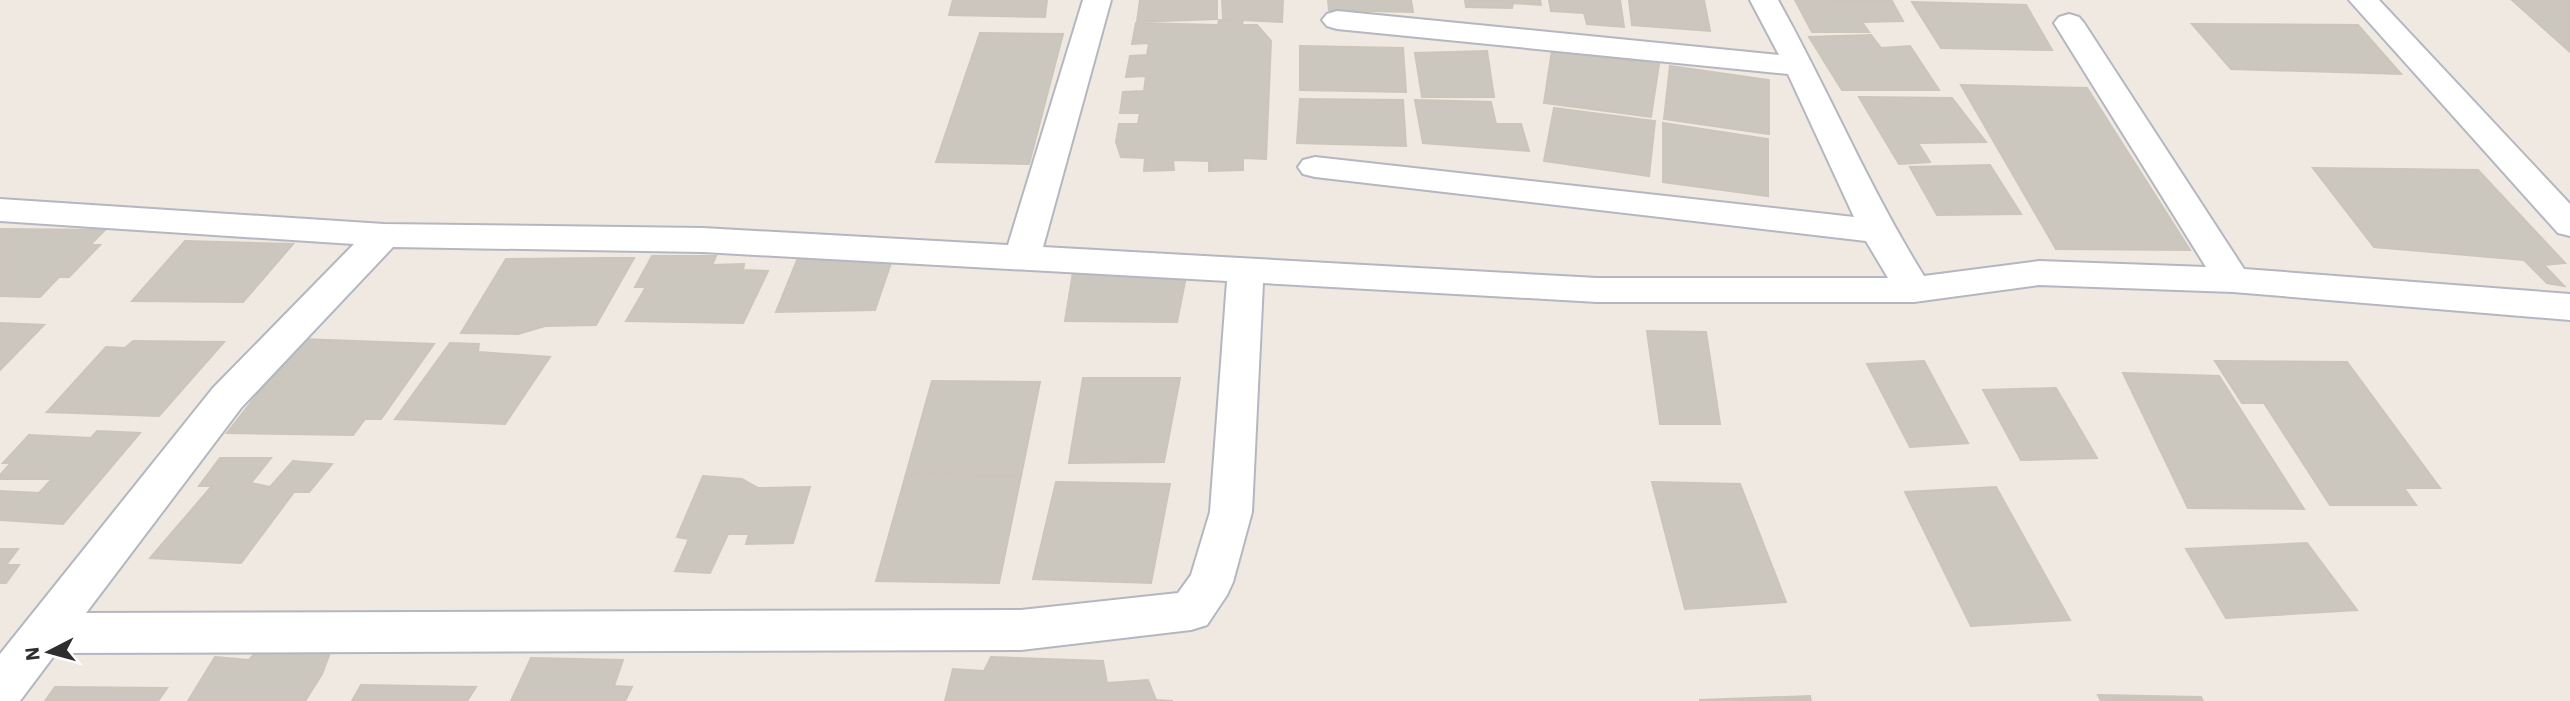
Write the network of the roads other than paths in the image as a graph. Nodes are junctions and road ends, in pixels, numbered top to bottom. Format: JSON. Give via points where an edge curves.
{"nodes":[{"id":1,"x":1097,"y":0,"type":"edge"},
{"id":2,"x":1764,"y":0,"type":"edge"},
{"id":3,"x":2363,"y":0,"type":"edge"},
{"id":4,"x":1438,"y":14,"type":"edge"},
{"id":5,"x":1337,"y":20,"type":"dead end"},
{"id":6,"x":2069,"y":23,"type":"dead end"},
{"id":7,"x":1800,"y":66,"type":"junction"},
{"id":8,"x":1315,"y":167,"type":"dead end"},
{"id":9,"x":0,"y":210,"type":"edge"},
{"id":10,"x":2570,"y":225,"type":"edge"},
{"id":11,"x":1878,"y":231,"type":"junction"},
{"id":12,"x":384,"y":235,"type":"junction"},
{"id":13,"x":1022,"y":258,"type":"junction"},
{"id":14,"x":1246,"y":270,"type":"junction"},
{"id":15,"x":2232,"y":280,"type":"junction"},
{"id":16,"x":1914,"y":290,"type":"junction"},
{"id":17,"x":2570,"y":307,"type":"edge"},
{"id":18,"x":44,"y":632,"type":"junction"},
{"id":19,"x":0,"y":690,"type":"edge"}],
"edges":[{"from":1,"to":13,"type":"street"},
{"from":2,"to":7,"type":"street"},
{"from":3,"to":10,"type":"street"},
{"from":4,"to":5,"type":"street"},
{"from":4,"to":7,"type":"street"},
{"from":6,"to":15,"type":"street"},
{"from":7,"to":11,"type":"street"},
{"from":8,"to":11,"type":"street"},
{"from":9,"to":12,"type":"street"},
{"from":11,"to":16,"type":"street"},
{"from":12,"to":13,"type":"street","via":[[703,240]]},
{"from":12,"to":18,"type":"street","via":[[228,398]]},
{"from":13,"to":14,"type":"street"},
{"from":14,"to":16,"type":"street","via":[[1598,290]]},
{"from":14,"to":18,"type":"street","via":[[1231,512],[1211,582],[1191,611],[1021,630]]},
{"from":15,"to":16,"type":"street","via":[[2039,273]]},
{"from":15,"to":17,"type":"street"},
{"from":18,"to":19,"type":"street"}]}
